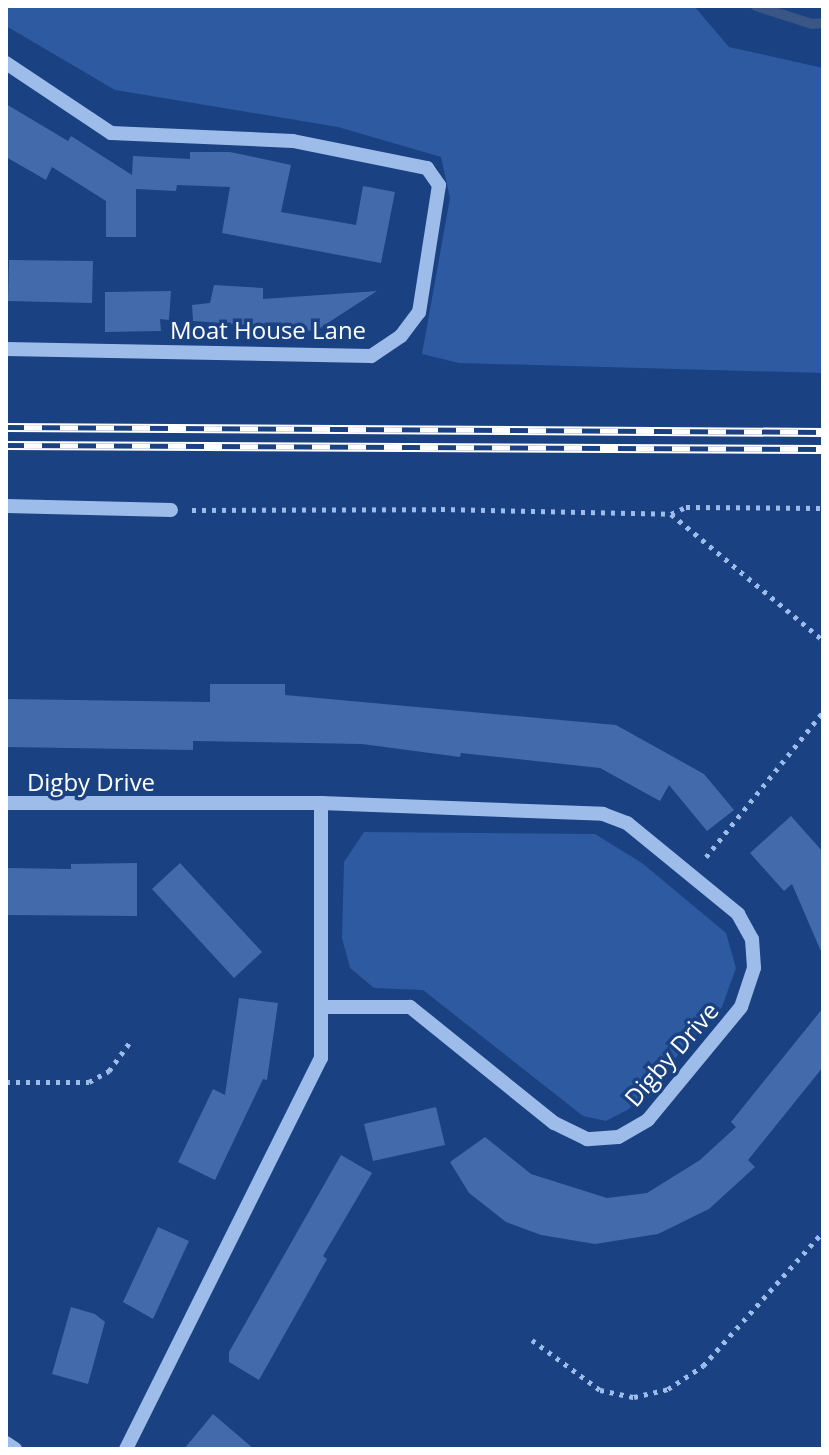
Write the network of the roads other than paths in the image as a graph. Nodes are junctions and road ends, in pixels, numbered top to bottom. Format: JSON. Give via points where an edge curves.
{"nodes":[{"id":1,"x":6,"y":63,"type":"edge"},
{"id":2,"x":6,"y":349,"type":"edge"},
{"id":3,"x":6,"y":506,"type":"edge"},
{"id":4,"x":171,"y":510,"type":"road end"},
{"id":5,"x":6,"y":803,"type":"edge"},
{"id":6,"x":321,"y":803,"type":"junction"},
{"id":7,"x":321,"y":1007,"type":"junction"},
{"id":8,"x":6,"y":1443,"type":"edge"},
{"id":9,"x":15,"y":1449,"type":"edge"},
{"id":10,"x":126,"y":1449,"type":"edge"}],
"edges":[{"from":1,"to":2,"type":"street","name":"Moat House Lane","via":[[111,133],[293,141],[427,168],[439,185],[419,312],[401,336],[371,356]]},
{"from":3,"to":4,"type":"street"},
{"from":5,"to":6,"type":"street","name":"Digby Drive"},
{"from":6,"to":7,"type":"street"},
{"from":6,"to":7,"type":"street","name":"Digby Drive","via":[[603,814],[627,823],[738,914],[752,939],[754,968],[741,1007],[648,1120],[618,1137],[587,1139],[554,1123],[410,1007]]},
{"from":7,"to":10,"type":"street","via":[[321,1058]]},
{"from":8,"to":9,"type":"street"}]}
